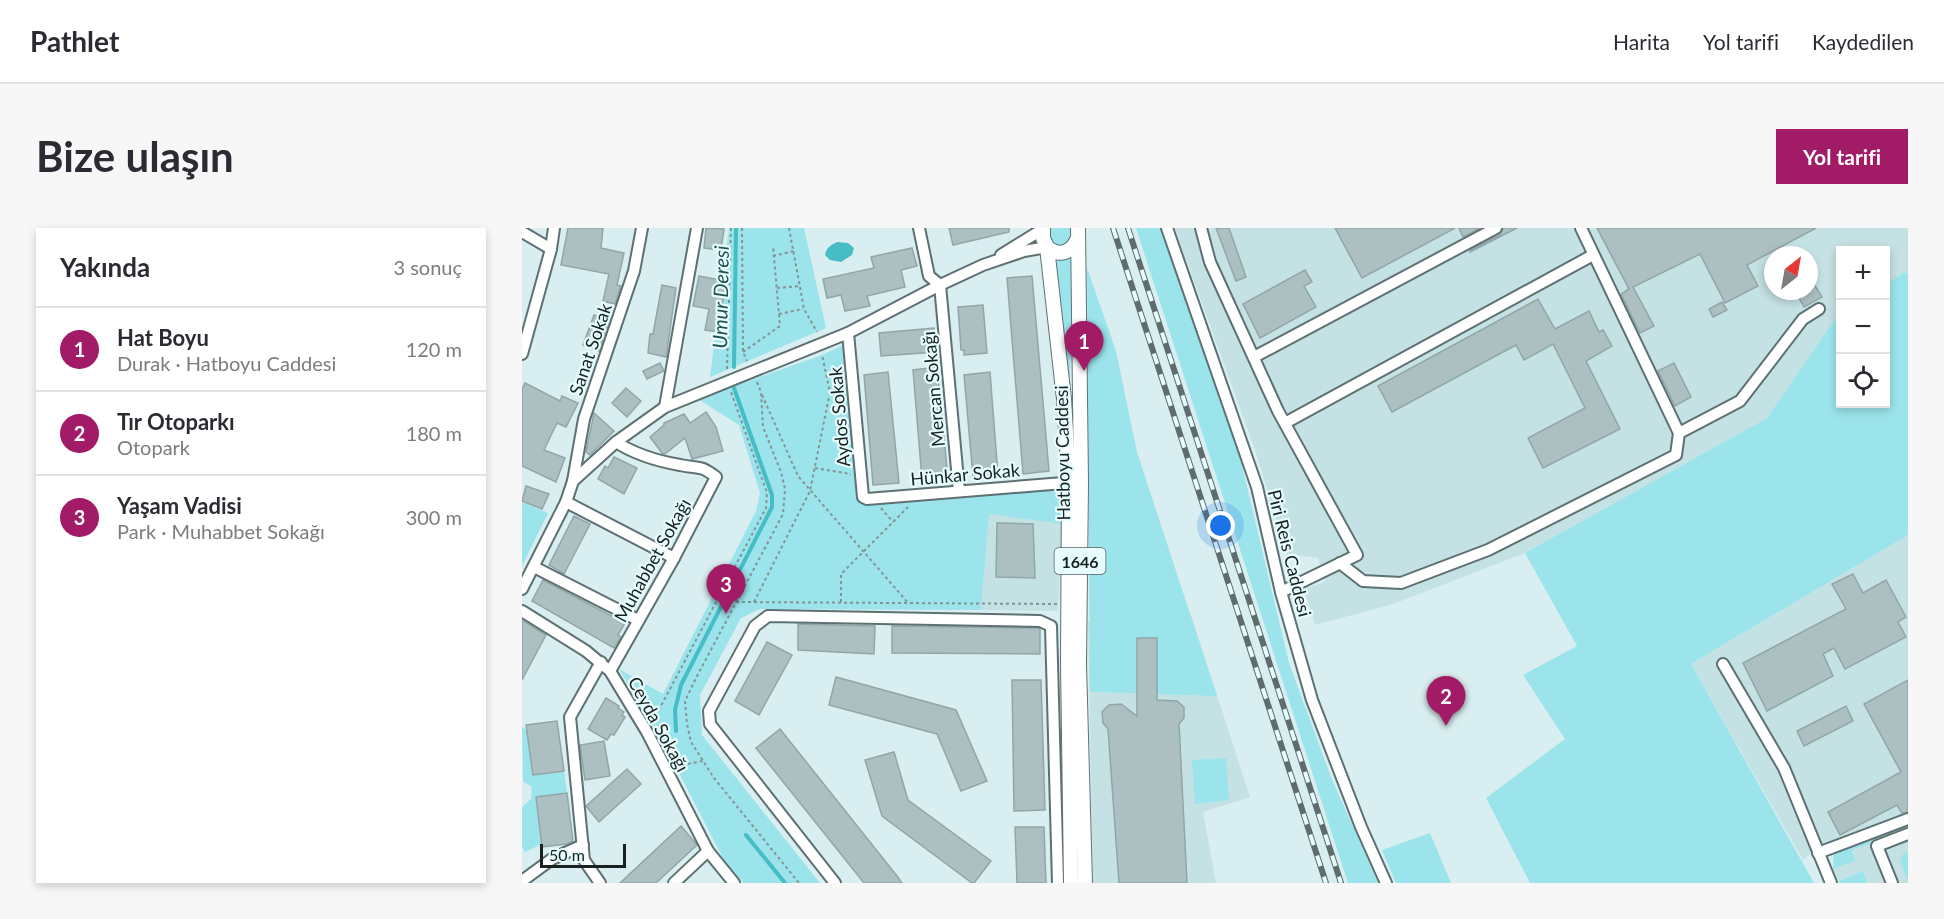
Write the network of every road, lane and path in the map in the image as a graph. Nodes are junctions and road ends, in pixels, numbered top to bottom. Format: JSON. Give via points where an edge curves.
{"nodes":[{"id":1,"x":554,"y":228,"type":"edge"},
{"id":2,"x":642,"y":228,"type":"edge"},
{"id":3,"x":697,"y":228,"type":"edge"},
{"id":4,"x":731,"y":228,"type":"edge"},
{"id":5,"x":742,"y":228,"type":"edge"},
{"id":6,"x":789,"y":228,"type":"edge"},
{"id":7,"x":919,"y":228,"type":"edge"},
{"id":8,"x":1043,"y":228,"type":"edge"},
{"id":9,"x":1167,"y":228,"type":"edge"},
{"id":10,"x":1201,"y":228,"type":"edge"},
{"id":11,"x":1497,"y":228,"type":"edge"},
{"id":12,"x":1581,"y":228,"type":"edge"},
{"id":13,"x":522,"y":232,"type":"edge"},
{"id":14,"x":1078,"y":232,"type":"edge"},
{"id":15,"x":772,"y":246,"type":"dead end"},
{"id":16,"x":1047,"y":247,"type":"junction"},
{"id":17,"x":551,"y":249,"type":"junction"},
{"id":18,"x":794,"y":251,"type":"junction"},
{"id":19,"x":1593,"y":255,"type":"junction"},
{"id":20,"x":773,"y":256,"type":"junction"},
{"id":21,"x":983,"y":265,"type":"junction"},
{"id":22,"x":940,"y":285,"type":"junction"},
{"id":23,"x":800,"y":286,"type":"junction"},
{"id":24,"x":777,"y":288,"type":"junction"},
{"id":25,"x":804,"y":309,"type":"junction"},
{"id":26,"x":1819,"y":309,"type":"dead end"},
{"id":27,"x":779,"y":314,"type":"junction"},
{"id":28,"x":817,"y":332,"type":"dead end"},
{"id":29,"x":848,"y":333,"type":"junction"},
{"id":30,"x":743,"y":352,"type":"junction"},
{"id":31,"x":522,"y":354,"type":"edge"},
{"id":32,"x":822,"y":355,"type":"dead end"},
{"id":33,"x":1254,"y":357,"type":"junction"},
{"id":34,"x":747,"y":361,"type":"dead end"},
{"id":35,"x":727,"y":370,"type":"dead end"},
{"id":36,"x":730,"y":389,"type":"dead end"},
{"id":37,"x":761,"y":393,"type":"dead end"},
{"id":38,"x":665,"y":407,"type":"junction"},
{"id":39,"x":1285,"y":423,"type":"junction"},
{"id":40,"x":1679,"y":433,"type":"junction"},
{"id":41,"x":616,"y":442,"type":"junction"},
{"id":42,"x":815,"y":468,"type":"junction"},
{"id":43,"x":855,"y":474,"type":"dead end"},
{"id":44,"x":573,"y":482,"type":"junction"},
{"id":45,"x":1075,"y":482,"type":"junction"},
{"id":46,"x":810,"y":491,"type":"junction"},
{"id":47,"x":959,"y":491,"type":"junction"},
{"id":48,"x":863,"y":497,"type":"joint"},
{"id":49,"x":566,"y":502,"type":"junction"},
{"id":50,"x":909,"y":506,"type":"dead end"},
{"id":51,"x":881,"y":508,"type":"dead end"},
{"id":52,"x":893,"y":522,"type":"junction"},
{"id":53,"x":863,"y":552,"type":"junction"},
{"id":54,"x":674,"y":558,"type":"junction"},
{"id":55,"x":1340,"y":563,"type":"junction"},
{"id":56,"x":534,"y":567,"type":"junction"},
{"id":57,"x":522,"y":589,"type":"edge"},
{"id":58,"x":1281,"y":592,"type":"junction"},
{"id":59,"x":736,"y":602,"type":"dead end"},
{"id":60,"x":754,"y":602,"type":"junction"},
{"id":61,"x":841,"y":603,"type":"junction"},
{"id":62,"x":909,"y":604,"type":"junction"},
{"id":63,"x":1068,"y":604,"type":"junction"},
{"id":64,"x":522,"y":611,"type":"edge"},
{"id":65,"x":638,"y":620,"type":"junction"},
{"id":66,"x":601,"y":662,"type":"junction"},
{"id":67,"x":1723,"y":664,"type":"dead end"},
{"id":68,"x":610,"y":671,"type":"junction"},
{"id":69,"x":647,"y":732,"type":"junction"},
{"id":70,"x":703,"y":760,"type":"dead end"},
{"id":71,"x":666,"y":769,"type":"junction"},
{"id":72,"x":1908,"y":819,"type":"edge"},
{"id":73,"x":1908,"y":834,"type":"edge"},
{"id":74,"x":583,"y":845,"type":"junction"},
{"id":75,"x":708,"y":851,"type":"junction"},
{"id":76,"x":1817,"y":851,"type":"junction"},
{"id":77,"x":522,"y":881,"type":"edge"},
{"id":78,"x":600,"y":883,"type":"edge"},
{"id":79,"x":674,"y":883,"type":"edge"},
{"id":80,"x":734,"y":883,"type":"edge"},
{"id":81,"x":835,"y":883,"type":"edge"},
{"id":82,"x":1058,"y":883,"type":"edge"},
{"id":83,"x":1071,"y":883,"type":"edge"},
{"id":84,"x":1084,"y":883,"type":"edge"},
{"id":85,"x":1386,"y":883,"type":"edge"},
{"id":86,"x":1831,"y":883,"type":"edge"},
{"id":87,"x":1892,"y":883,"type":"edge"}],
"edges":[{"from":1,"to":17,"type":"street"},
{"from":2,"to":44,"type":"street","name":"Sanat Sokak","via":[[634,271],[584,419]]},
{"from":3,"to":38,"type":"street"},
{"from":4,"to":35,"type":"path"},
{"from":5,"to":30,"type":"path"},
{"from":6,"to":18,"type":"path"},
{"from":7,"to":22,"type":"street","via":[[929,276]]},
{"from":8,"to":16,"type":"main road","name":"Hatboyu Caddesi","via":[[1042,238]]},
{"from":8,"to":21,"type":"street"},
{"from":9,"to":58,"type":"street","name":"Piri Reis Caddesi","via":[[1257,487]]},
{"from":10,"to":33,"type":"street","via":[[1210,262]]},
{"from":11,"to":33,"type":"street"},
{"from":12,"to":19,"type":"street"},
{"from":13,"to":17,"type":"street"},
{"from":14,"to":16,"type":"main road","name":"Hatboyu Caddesi","via":[[1073,248],[1065,253],[1055,253]]},
{"from":14,"to":45,"type":"main road","name":"Hatboyu Caddesi","number":"1646"},
{"from":15,"to":20,"type":"path"},
{"from":16,"to":21,"type":"street"},
{"from":16,"to":45,"type":"main road","name":"Hatboyu Caddesi","number":"1646"},
{"from":17,"to":31,"type":"street"},
{"from":18,"to":20,"type":"path"},
{"from":18,"to":23,"type":"path"},
{"from":19,"to":39,"type":"street"},
{"from":19,"to":40,"type":"street"},
{"from":20,"to":24,"type":"path"},
{"from":21,"to":22,"type":"street"},
{"from":22,"to":29,"type":"street"},
{"from":22,"to":47,"type":"street","name":"Mercan Sokağı"},
{"from":23,"to":24,"type":"path"},
{"from":23,"to":25,"type":"path"},
{"from":24,"to":27,"type":"path"},
{"from":25,"to":27,"type":"path"},
{"from":25,"to":28,"type":"path"},
{"from":26,"to":40,"type":"street","via":[[1803,319],[1740,401]]},
{"from":27,"to":30,"type":"path","via":[[780,326]]},
{"from":29,"to":38,"type":"street"},
{"from":29,"to":48,"type":"street","name":"Aydos Sokak"},
{"from":30,"to":34,"type":"path"},
{"from":32,"to":42,"type":"path","via":[[830,392]]},
{"from":33,"to":39,"type":"street"},
{"from":36,"to":69,"type":"path","via":[[767,493],[766,508]]},
{"from":37,"to":46,"type":"path","via":[[798,476]]},
{"from":38,"to":41,"type":"street"},
{"from":39,"to":55,"type":"street","via":[[1357,555]]},
{"from":40,"to":55,"type":"street","via":[[1676,454],[1488,550],[1401,583],[1363,580]]},
{"from":41,"to":44,"type":"street"},
{"from":41,"to":54,"type":"street","name":"Muhabbet Sokağı","via":[[635,454],[704,468],[716,477]]},
{"from":42,"to":43,"type":"path"},
{"from":42,"to":46,"type":"path"},
{"from":44,"to":49,"type":"street","name":"Sanat Sokak"},
{"from":45,"to":47,"type":"street","name":"Hünkar Sokak"},
{"from":45,"to":63,"type":"main road","name":"Hatboyu Caddesi","number":"1646"},
{"from":45,"to":84,"type":"main road","name":"Hatboyu Caddesi","number":"1646"},
{"from":46,"to":53,"type":"path"},
{"from":46,"to":60,"type":"path"},
{"from":47,"to":48,"type":"street","name":"Hünkar Sokak"},
{"from":49,"to":54,"type":"street"},
{"from":49,"to":56,"type":"street","name":"Sanat Sokak"},
{"from":50,"to":52,"type":"path"},
{"from":51,"to":52,"type":"path"},
{"from":52,"to":53,"type":"path"},
{"from":53,"to":61,"type":"path","via":[[841,574]]},
{"from":53,"to":62,"type":"path"},
{"from":54,"to":65,"type":"street","name":"Muhabbet Sokağı"},
{"from":55,"to":58,"type":"street"},
{"from":56,"to":57,"type":"street","name":"Sanat Sokak"},
{"from":56,"to":65,"type":"street"},
{"from":58,"to":85,"type":"street","name":"Piri Reis Caddesi","via":[[1312,700],[1360,827]]},
{"from":59,"to":60,"type":"path"},
{"from":60,"to":61,"type":"path"},
{"from":61,"to":62,"type":"path"},
{"from":62,"to":63,"type":"path"},
{"from":63,"to":83,"type":"main road","name":"Hatboyu Caddesi","number":"1646"},
{"from":64,"to":66,"type":"street","name":"Ceyda Sokağı"},
{"from":65,"to":68,"type":"street","name":"Muhabbet Sokağı"},
{"from":66,"to":68,"type":"street","name":"Ceyda Sokağı"},
{"from":66,"to":74,"type":"street","via":[[570,717]]},
{"from":67,"to":76,"type":"street","via":[[1784,768]]},
{"from":68,"to":69,"type":"street","name":"Ceyda Sokağı"},
{"from":69,"to":71,"type":"street","name":"Ceyda Sokağı"},
{"from":70,"to":71,"type":"path"},
{"from":71,"to":75,"type":"street","name":"Ceyda Sokağı"},
{"from":72,"to":76,"type":"street"},
{"from":73,"to":87,"type":"street","via":[[1877,846]]},
{"from":74,"to":77,"type":"street","via":[[552,859]]},
{"from":74,"to":78,"type":"street","via":[[584,860]]},
{"from":75,"to":79,"type":"street"},
{"from":75,"to":80,"type":"street","name":"Ceyda Sokağı"},
{"from":76,"to":86,"type":"street"},
{"from":81,"to":82,"type":"street","via":[[710,724],[709,711],[754,626],[768,616],[1040,621],[1051,626]]}]}
